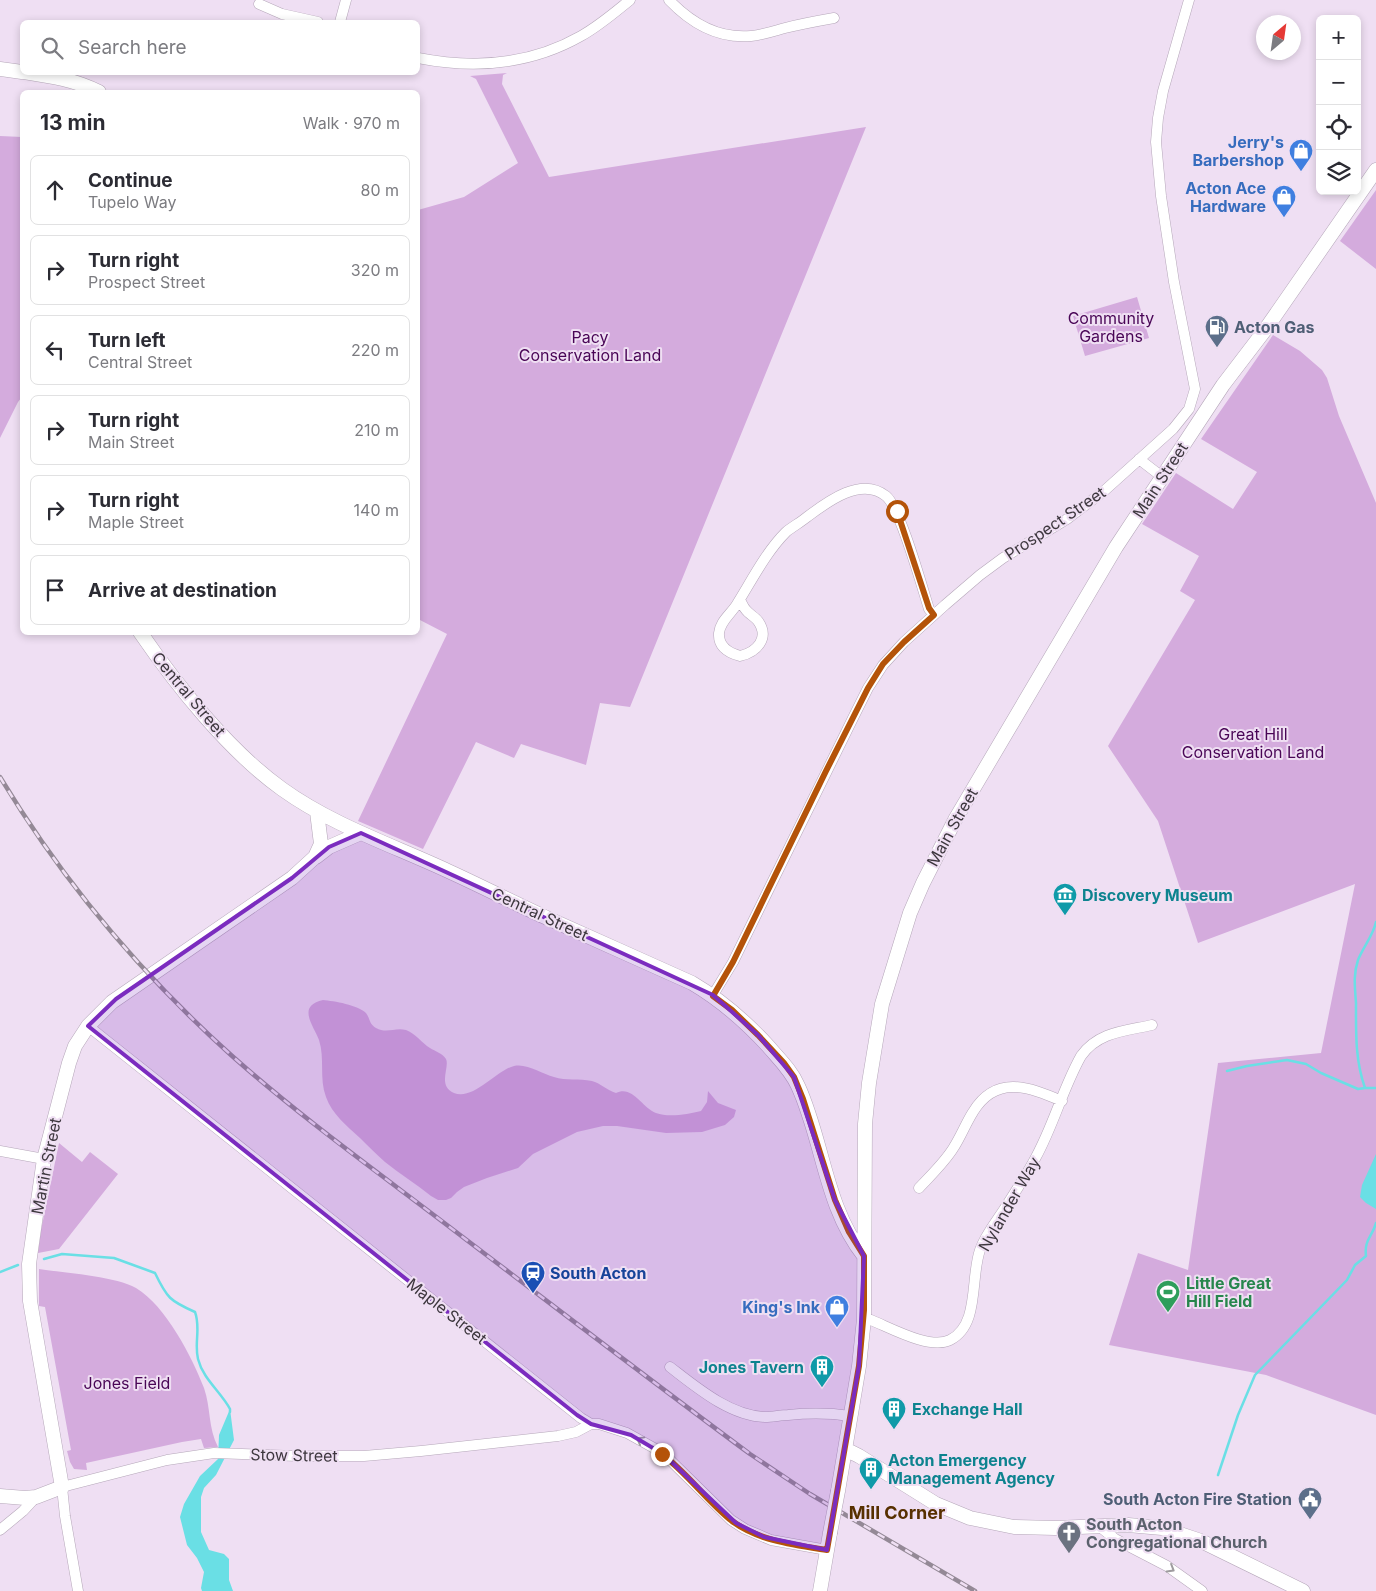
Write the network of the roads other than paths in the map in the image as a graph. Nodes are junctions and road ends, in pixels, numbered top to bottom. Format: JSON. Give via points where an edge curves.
{"nodes":[{"id":1,"x":346,"y":0,"type":"edge"},
{"id":2,"x":630,"y":0,"type":"edge"},
{"id":3,"x":668,"y":0,"type":"edge"},
{"id":4,"x":1189,"y":0,"type":"edge"},
{"id":5,"x":260,"y":4,"type":"dead end"},
{"id":6,"x":834,"y":18,"type":"dead end"},
{"id":7,"x":309,"y":20,"type":"edge"},
{"id":8,"x":341,"y":20,"type":"edge"},
{"id":9,"x":420,"y":58,"type":"edge"},
{"id":10,"x":0,"y":69,"type":"edge"},
{"id":11,"x":20,"y":72,"type":"edge"},
{"id":12,"x":40,"y":75,"type":"edge"},
{"id":13,"x":94,"y":90,"type":"edge"},
{"id":14,"x":1376,"y":170,"type":"edge"},
{"id":15,"x":1194,"y":394,"type":"junction"},
{"id":16,"x":1211,"y":404,"type":"junction"},
{"id":17,"x":1139,"y":459,"type":"junction"},
{"id":18,"x":1162,"y":476,"type":"junction"},
{"id":19,"x":740,"y":600,"type":"junction"},
{"id":20,"x":934,"y":615,"type":"junction"},
{"id":21,"x":142,"y":635,"type":"edge"},
{"id":22,"x":317,"y":812,"type":"junction"},
{"id":23,"x":361,"y":833,"type":"junction"},
{"id":24,"x":315,"y":857,"type":"junction"},
{"id":25,"x":713,"y":996,"type":"junction"},
{"id":26,"x":1152,"y":1025,"type":"dead end"},
{"id":27,"x":88,"y":1026,"type":"junction"},
{"id":28,"x":1062,"y":1101,"type":"junction"},
{"id":29,"x":0,"y":1151,"type":"edge"},
{"id":30,"x":44,"y":1159,"type":"junction"},
{"id":31,"x":919,"y":1188,"type":"dead end"},
{"id":32,"x":864,"y":1256,"type":"junction"},
{"id":33,"x":864,"y":1319,"type":"junction"},
{"id":34,"x":670,"y":1367,"type":"dead end"},
{"id":35,"x":850,"y":1416,"type":"junction"},
{"id":36,"x":591,"y":1424,"type":"junction"},
{"id":37,"x":845,"y":1449,"type":"junction"},
{"id":38,"x":62,"y":1487,"type":"junction"},
{"id":39,"x":0,"y":1496,"type":"edge"},
{"id":40,"x":36,"y":1497,"type":"junction"},
{"id":41,"x":1099,"y":1526,"type":"junction"},
{"id":42,"x":0,"y":1530,"type":"edge"},
{"id":43,"x":827,"y":1550,"type":"junction"},
{"id":44,"x":78,"y":1591,"type":"edge"},
{"id":45,"x":820,"y":1591,"type":"edge"},
{"id":46,"x":1202,"y":1591,"type":"edge"},
{"id":47,"x":1303,"y":1591,"type":"edge"}],
"edges":[{"from":1,"to":8,"type":"street"},
{"from":2,"to":9,"type":"street","via":[[582,36],[534,56],[486,64]]},
{"from":3,"to":6,"type":"street","via":[[703,27],[738,36],[752,36]]},
{"from":4,"to":15,"type":"street","via":[[1163,91],[1156,142],[1161,196]]},
{"from":5,"to":7,"type":"street","via":[[282,14]]},
{"from":10,"to":11,"type":"street"},
{"from":12,"to":13,"type":"street","via":[[75,82]]},
{"from":14,"to":16,"type":"street","name":"Main Street"},
{"from":15,"to":16,"type":"street"},
{"from":15,"to":17,"type":"street","name":"Prospect Street","via":[[1190,409]]},
{"from":16,"to":18,"type":"street","name":"Main Street"},
{"from":17,"to":18,"type":"street"},
{"from":17,"to":20,"type":"street","name":"Prospect Street","via":[[1104,491],[1067,519],[1003,558]]},
{"from":18,"to":32,"type":"street","name":"Main Street","via":[[1096,578],[956,818],[910,913],[882,1004],[869,1083],[865,1124]]},
{"from":19,"to":19,"type":"street","via":[[719,633],[725,649],[740,656],[755,650],[762,638],[758,621]]},
{"from":19,"to":20,"type":"street","via":[[760,565],[786,532],[837,495],[874,490],[886,496],[897,511]]},
{"from":20,"to":25,"type":"street","name":"Prospect Street","via":[[883,664],[868,688],[733,962]]},
{"from":21,"to":22,"type":"street","name":"Central Street","via":[[202,713],[234,747],[280,788]]},
{"from":22,"to":23,"type":"street","name":"Central Street"},
{"from":22,"to":24,"type":"street","via":[[320,844]]},
{"from":23,"to":24,"type":"street","name":"Martin Street"},
{"from":23,"to":25,"type":"street","name":"Central Street","via":[[692,983]]},
{"from":24,"to":27,"type":"street","name":"Martin Street","via":[[292,878],[116,999]]},
{"from":25,"to":32,"type":"street","name":"Central Street","via":[[758,1035],[794,1077],[835,1200]]},
{"from":26,"to":28,"type":"street","name":"Nylander Way","via":[[1092,1043],[1078,1061]]},
{"from":27,"to":30,"type":"street","name":"Martin Street","via":[[75,1046]]},
{"from":27,"to":36,"type":"street","name":"Maple Street"},
{"from":28,"to":31,"type":"street","via":[[1020,1086],[989,1095],[973,1112],[951,1152]]},
{"from":28,"to":33,"type":"street","name":"Nylander Way","via":[[1036,1158],[984,1240],[977,1261],[968,1321],[959,1334],[945,1342],[930,1343]]},
{"from":29,"to":30,"type":"street"},
{"from":30,"to":38,"type":"street","name":"Martin Street","via":[[29,1264],[30,1301]]},
{"from":32,"to":33,"type":"street","name":"Main Street"},
{"from":33,"to":35,"type":"street","name":"Main Street"},
{"from":34,"to":35,"type":"street","via":[[718,1402],[748,1413],[766,1417],[807,1414]]},
{"from":35,"to":37,"type":"street","name":"Main Street"},
{"from":36,"to":38,"type":"street","name":"Stow Street","via":[[558,1436],[406,1453],[335,1456],[214,1453],[167,1460]]},
{"from":43,"to":36,"type":"street","name":"Maple Street","one_way":true,"via":[[771,1540],[745,1529],[731,1520],[654,1448],[622,1431]]},
{"from":37,"to":41,"type":"street","via":[[936,1504],[966,1517],[1014,1527]]},
{"from":37,"to":43,"type":"street","name":"Main Street","bridge":true},
{"from":38,"to":40,"type":"street","name":"Stow Street"},
{"from":38,"to":44,"type":"street","name":"Martin Street"},
{"from":39,"to":40,"type":"street","name":"Stow Street"},
{"from":40,"to":42,"type":"street"},
{"from":41,"to":46,"type":"street","one_way":true},
{"from":41,"to":47,"type":"street","via":[[1146,1526],[1177,1532]]},
{"from":43,"to":45,"type":"street","name":"Main Street"}]}
